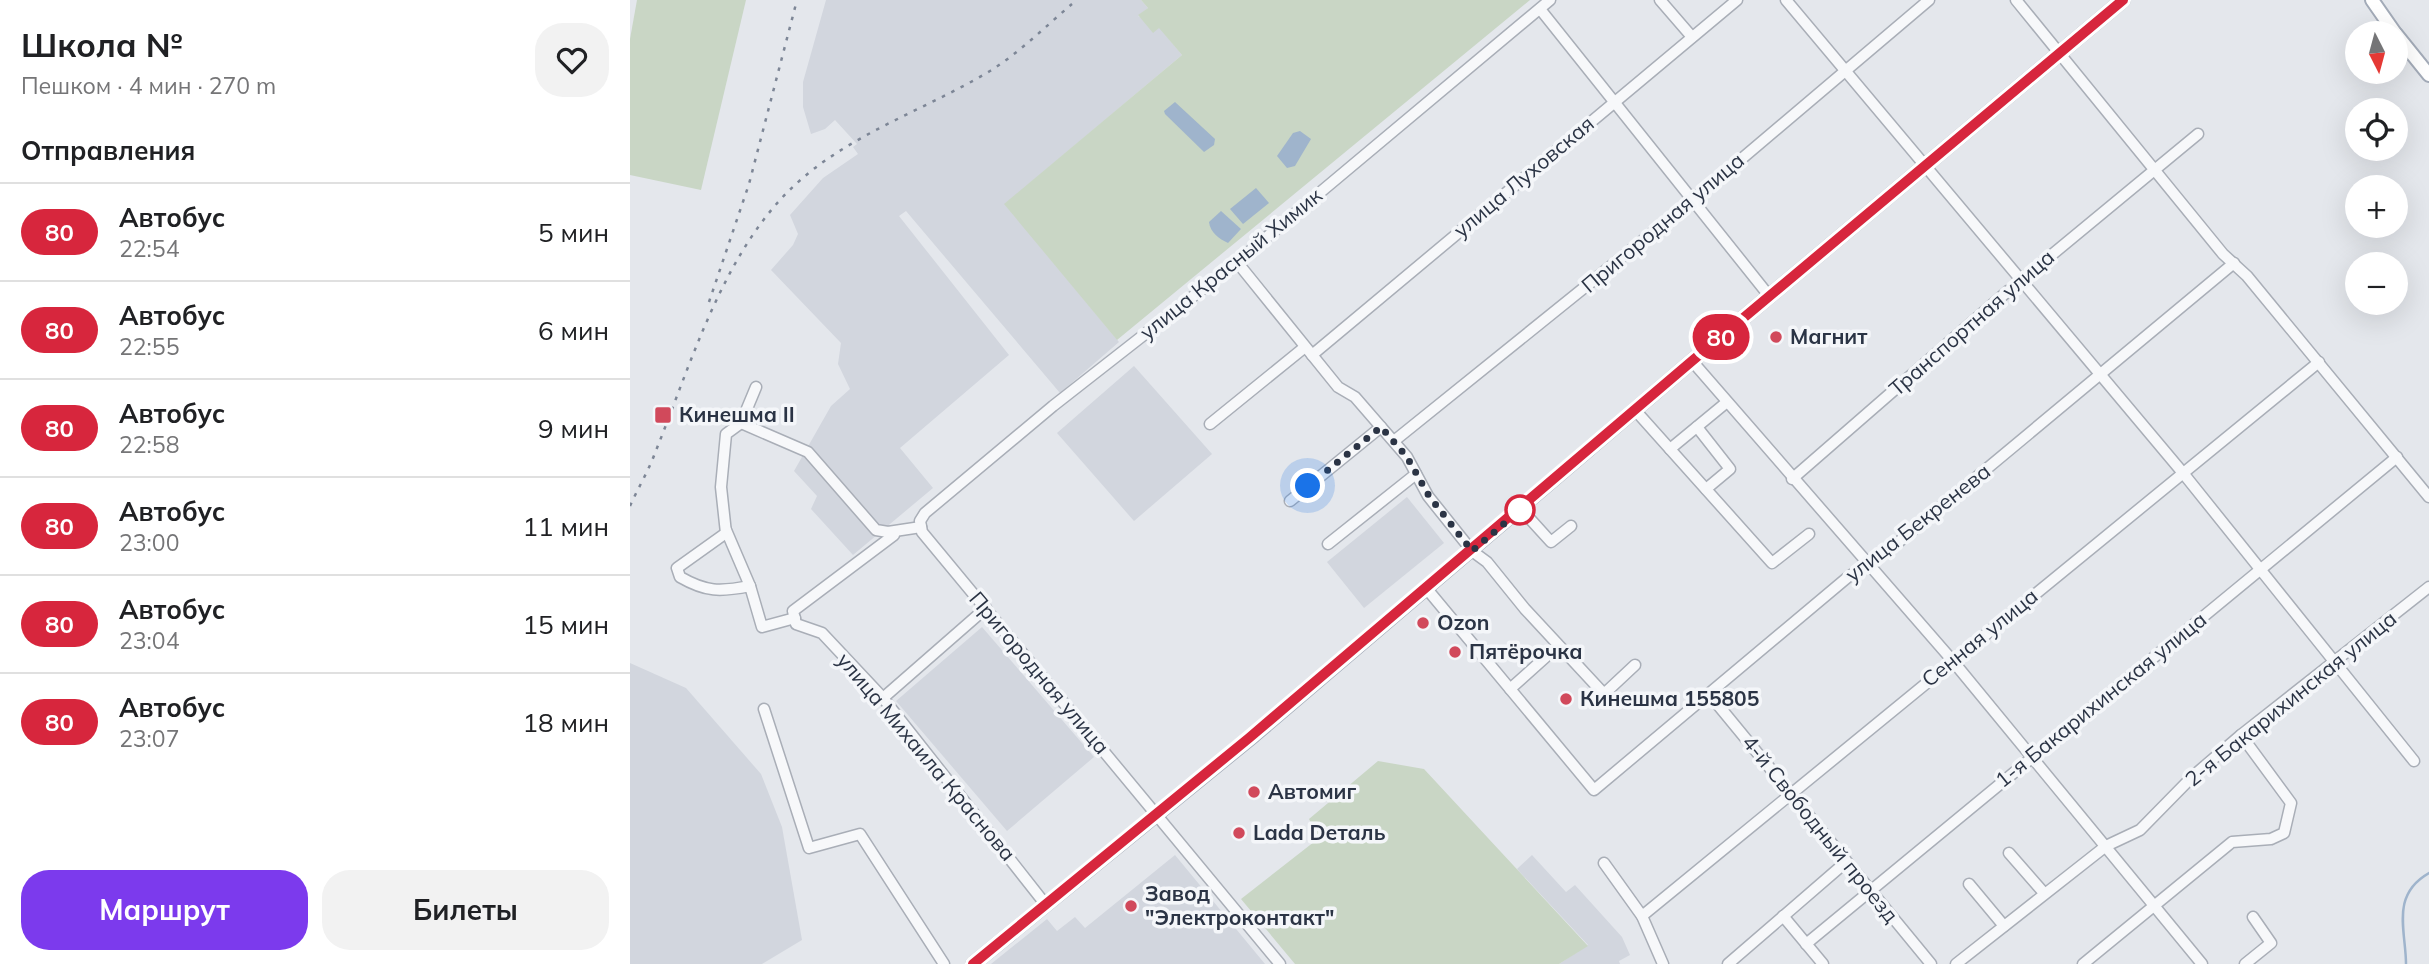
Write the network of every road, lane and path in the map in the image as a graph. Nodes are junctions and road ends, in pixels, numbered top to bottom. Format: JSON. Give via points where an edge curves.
{"nodes":[{"id":1,"x":1550,"y":0,"type":"edge"},
{"id":2,"x":1660,"y":0,"type":"edge"},
{"id":3,"x":1737,"y":0,"type":"edge"},
{"id":4,"x":1786,"y":0,"type":"edge"},
{"id":5,"x":1929,"y":0,"type":"edge"},
{"id":6,"x":2016,"y":0,"type":"edge"},
{"id":7,"x":2123,"y":0,"type":"edge"},
{"id":8,"x":2372,"y":0,"type":"edge"},
{"id":9,"x":1540,"y":9,"type":"junction"},
{"id":10,"x":2387,"y":21,"type":"edge"},
{"id":11,"x":1692,"y":37,"type":"junction"},
{"id":12,"x":2408,"y":48,"type":"edge"},
{"id":13,"x":2061,"y":53,"type":"junction"},
{"id":14,"x":1844,"y":69,"type":"junction"},
{"id":15,"x":2429,"y":75,"type":"edge"},
{"id":16,"x":1614,"y":103,"type":"junction"},
{"id":17,"x":2198,"y":134,"type":"dead end"},
{"id":18,"x":1925,"y":167,"type":"junction"},
{"id":19,"x":2153,"y":168,"type":"junction"},
{"id":20,"x":1693,"y":200,"type":"junction"},
{"id":21,"x":1237,"y":262,"type":"junction"},
{"id":22,"x":2234,"y":263,"type":"junction"},
{"id":23,"x":2024,"y":282,"type":"junction"},
{"id":24,"x":1770,"y":297,"type":"junction"},
{"id":25,"x":1308,"y":351,"type":"junction"},
{"id":26,"x":1692,"y":361,"type":"junction"},
{"id":27,"x":2319,"y":362,"type":"junction"},
{"id":28,"x":2101,"y":376,"type":"junction"},
{"id":29,"x":756,"y":387,"type":"dead end"},
{"id":30,"x":1727,"y":402,"type":"junction"},
{"id":31,"x":1635,"y":410,"type":"junction"},
{"id":32,"x":741,"y":423,"type":"junction"},
{"id":33,"x":1210,"y":424,"type":"dead end"},
{"id":34,"x":1381,"y":427,"type":"junction"},
{"id":35,"x":1697,"y":427,"type":"junction"},
{"id":36,"x":1394,"y":441,"type":"junction"},
{"id":37,"x":1670,"y":449,"type":"junction"},
{"id":38,"x":2397,"y":457,"type":"junction"},
{"id":39,"x":2182,"y":473,"type":"junction"},
{"id":40,"x":1416,"y":474,"type":"junction"},
{"id":41,"x":1792,"y":479,"type":"junction"},
{"id":42,"x":1706,"y":489,"type":"junction"},
{"id":43,"x":2429,"y":497,"type":"edge"},
{"id":44,"x":1290,"y":501,"type":"dead end"},
{"id":45,"x":1521,"y":509,"type":"junction"},
{"id":46,"x":1571,"y":526,"type":"dead end"},
{"id":47,"x":726,"y":530,"type":"junction"},
{"id":48,"x":921,"y":530,"type":"junction"},
{"id":49,"x":1809,"y":534,"type":"dead end"},
{"id":50,"x":894,"y":535,"type":"dead end"},
{"id":51,"x":1328,"y":544,"type":"dead end"},
{"id":52,"x":1472,"y":551,"type":"junction"},
{"id":53,"x":1868,"y":564,"type":"junction"},
{"id":54,"x":2261,"y":568,"type":"junction"},
{"id":55,"x":750,"y":586,"type":"junction"},
{"id":56,"x":2429,"y":587,"type":"edge"},
{"id":57,"x":1427,"y":589,"type":"junction"},
{"id":58,"x":985,"y":608,"type":"junction"},
{"id":59,"x":796,"y":621,"type":"junction"},
{"id":60,"x":1558,"y":646,"type":"junction"},
{"id":61,"x":1952,"y":660,"type":"junction"},
{"id":62,"x":2334,"y":662,"type":"junction"},
{"id":63,"x":1635,"y":665,"type":"dead end"},
{"id":64,"x":1510,"y":689,"type":"junction"},
{"id":65,"x":1709,"y":694,"type":"junction"},
{"id":66,"x":883,"y":698,"type":"junction"},
{"id":67,"x":764,"y":709,"type":"dead end"},
{"id":68,"x":2241,"y":734,"type":"junction"},
{"id":69,"x":2032,"y":755,"type":"junction"},
{"id":70,"x":2414,"y":761,"type":"dead end"},
{"id":71,"x":1792,"y":795,"type":"junction"},
{"id":72,"x":1157,"y":814,"type":"junction"},
{"id":73,"x":2106,"y":846,"type":"junction"},
{"id":74,"x":2009,"y":853,"type":"dead end"},
{"id":75,"x":1846,"y":862,"type":"junction"},
{"id":76,"x":1604,"y":863,"type":"dead end"},
{"id":77,"x":1969,"y":884,"type":"dead end"},
{"id":78,"x":1871,"y":891,"type":"junction"},
{"id":79,"x":2044,"y":893,"type":"junction"},
{"id":80,"x":1046,"y":905,"type":"junction"},
{"id":81,"x":2154,"y":906,"type":"junction"},
{"id":82,"x":1642,"y":916,"type":"junction"},
{"id":83,"x":1783,"y":916,"type":"junction"},
{"id":84,"x":2253,"y":917,"type":"dead end"},
{"id":85,"x":2004,"y":926,"type":"junction"},
{"id":86,"x":1806,"y":944,"type":"junction"},
{"id":87,"x":944,"y":964,"type":"edge"},
{"id":88,"x":973,"y":964,"type":"edge"},
{"id":89,"x":1280,"y":964,"type":"edge"},
{"id":90,"x":1663,"y":964,"type":"edge"},
{"id":91,"x":1728,"y":964,"type":"edge"},
{"id":92,"x":1823,"y":964,"type":"edge"},
{"id":93,"x":1931,"y":964,"type":"edge"},
{"id":94,"x":1956,"y":964,"type":"edge"},
{"id":95,"x":2083,"y":964,"type":"edge"},
{"id":96,"x":2202,"y":964,"type":"edge"},
{"id":97,"x":2245,"y":964,"type":"edge"}],
"edges":[{"from":1,"to":9,"type":"street","name":"улица Красный Химик"},
{"from":2,"to":11,"type":"street"},
{"from":3,"to":11,"type":"street","name":"улица Луховская"},
{"from":4,"to":14,"type":"street"},
{"from":5,"to":14,"type":"street","name":"Пригородная улица"},
{"from":6,"to":13,"type":"street"},
{"from":7,"to":13,"type":"main road"},
{"from":8,"to":10,"type":"main road"},
{"from":9,"to":16,"type":"street"},
{"from":9,"to":21,"type":"street","name":"улица Красный Химик"},
{"from":11,"to":16,"type":"street","name":"улица Луховская"},
{"from":12,"to":15,"type":"main road"},
{"from":13,"to":18,"type":"main road"},
{"from":13,"to":19,"type":"street"},
{"from":14,"to":18,"type":"street"},
{"from":14,"to":20,"type":"street","name":"Пригородная улица"},
{"from":16,"to":20,"type":"street"},
{"from":16,"to":25,"type":"street","name":"улица Луховская"},
{"from":17,"to":19,"type":"street","name":"Транспортная улица"},
{"from":18,"to":23,"type":"street"},
{"from":18,"to":24,"type":"main road"},
{"from":19,"to":22,"type":"street"},
{"from":19,"to":23,"type":"street","name":"Транспортная улица"},
{"from":20,"to":24,"type":"street"},
{"from":20,"to":36,"type":"street","name":"Пригородная улица"},
{"from":21,"to":25,"type":"street"},
{"from":21,"to":48,"type":"street","name":"улица Красный Химик","via":[[925,513]]},
{"from":22,"to":27,"type":"street"},
{"from":22,"to":28,"type":"street","name":"улица Бекренева"},
{"from":23,"to":28,"type":"street"},
{"from":23,"to":41,"type":"street","name":"Транспортная улица"},
{"from":24,"to":26,"type":"main road"},
{"from":25,"to":33,"type":"street","name":"улица Луховская"},
{"from":25,"to":34,"type":"street"},
{"from":26,"to":30,"type":"street"},
{"from":26,"to":31,"type":"main road"},
{"from":27,"to":38,"type":"street"},
{"from":27,"to":39,"type":"street","name":"Сенная улица"},
{"from":28,"to":39,"type":"street"},
{"from":28,"to":53,"type":"street","name":"улица Бекренева"},
{"from":29,"to":32,"type":"street"},
{"from":30,"to":35,"type":"street"},
{"from":30,"to":41,"type":"street"},
{"from":31,"to":37,"type":"street"},
{"from":31,"to":45,"type":"main road"},
{"from":32,"to":47,"type":"street","via":[[726,434],[721,486]]},
{"from":32,"to":48,"type":"street","via":[[808,452],[876,530]]},
{"from":34,"to":36,"type":"street"},
{"from":34,"to":44,"type":"street"},
{"from":35,"to":37,"type":"street"},
{"from":35,"to":42,"type":"street","via":[[1730,469]]},
{"from":36,"to":40,"type":"street"},
{"from":37,"to":42,"type":"street"},
{"from":38,"to":43,"type":"street"},
{"from":38,"to":54,"type":"street","name":"1-я Бакарихинская улица"},
{"from":39,"to":54,"type":"street"},
{"from":39,"to":61,"type":"street","name":"Сенная улица"},
{"from":40,"to":51,"type":"street"},
{"from":40,"to":52,"type":"street"},
{"from":41,"to":53,"type":"street"},
{"from":42,"to":49,"type":"street","via":[[1772,563]]},
{"from":45,"to":46,"type":"street","via":[[1551,542]]},
{"from":45,"to":52,"type":"main road"},
{"from":47,"to":55,"type":"street"},
{"from":47,"to":55,"type":"street","via":[[677,568],[680,578],[701,589]]},
{"from":48,"to":58,"type":"street","name":"Пригородная улица"},
{"from":50,"to":59,"type":"street","via":[[793,611]]},
{"from":52,"to":57,"type":"main road"},
{"from":52,"to":60,"type":"street","via":[[1487,562]]},
{"from":53,"to":61,"type":"street"},
{"from":53,"to":65,"type":"street","name":"улица Бекренева"},
{"from":54,"to":62,"type":"street"},
{"from":54,"to":69,"type":"street","name":"1-я Бакарихинская улица"},
{"from":55,"to":59,"type":"street","via":[[762,627]]},
{"from":56,"to":62,"type":"street","name":"2-я Бакарихинская улица"},
{"from":57,"to":64,"type":"street"},
{"from":57,"to":72,"type":"main road"},
{"from":58,"to":66,"type":"street"},
{"from":58,"to":72,"type":"street","name":"Пригородная улица"},
{"from":59,"to":66,"type":"street","name":"улица Михаила Краснова","via":[[822,633]]},
{"from":60,"to":63,"type":"street","via":[[1604,694]]},
{"from":60,"to":64,"type":"street"},
{"from":61,"to":69,"type":"street"},
{"from":61,"to":71,"type":"street","name":"Сенная улица"},
{"from":62,"to":68,"type":"street","name":"2-я Бакарихинская улица"},
{"from":62,"to":70,"type":"street"},
{"from":64,"to":65,"type":"street","name":"улица Бекренева","via":[[1594,790]]},
{"from":65,"to":71,"type":"street","name":"4-й Свободный проезд"},
{"from":66,"to":80,"type":"street","name":"улица Михаила Краснова"},
{"from":67,"to":87,"type":"street","via":[[809,848],[860,834]]},
{"from":68,"to":73,"type":"street","name":"2-я Бакарихинская улица","via":[[2140,830]]},
{"from":68,"to":81,"type":"street","via":[[2291,803],[2287,827],[2278,838],[2232,842]]},
{"from":69,"to":73,"type":"street"},
{"from":69,"to":78,"type":"street","name":"1-я Бакарихинская улица"},
{"from":71,"to":75,"type":"street","name":"4-й Свободный проезд"},
{"from":71,"to":82,"type":"street","name":"Сенная улица"},
{"from":72,"to":80,"type":"main road"},
{"from":72,"to":89,"type":"street","name":"Пригородная улица"},
{"from":73,"to":79,"type":"street","name":"2-я Бакарихинская улица"},
{"from":73,"to":81,"type":"street"},
{"from":74,"to":79,"type":"street"},
{"from":75,"to":78,"type":"street","name":"4-й Свободный проезд"},
{"from":75,"to":83,"type":"street"},
{"from":76,"to":82,"type":"street"},
{"from":77,"to":85,"type":"street"},
{"from":78,"to":86,"type":"street","name":"1-я Бакарихинская улица"},
{"from":78,"to":93,"type":"street","name":"4-й Свободный проезд"},
{"from":79,"to":85,"type":"street","name":"2-я Бакарихинская улица"},
{"from":80,"to":88,"type":"main road"},
{"from":81,"to":95,"type":"street"},
{"from":81,"to":96,"type":"street"},
{"from":82,"to":90,"type":"street"},
{"from":83,"to":86,"type":"street"},
{"from":83,"to":91,"type":"street"},
{"from":84,"to":97,"type":"street","via":[[2271,943]]},
{"from":85,"to":94,"type":"street","name":"2-я Бакарихинская улица"},
{"from":86,"to":92,"type":"street"}]}
